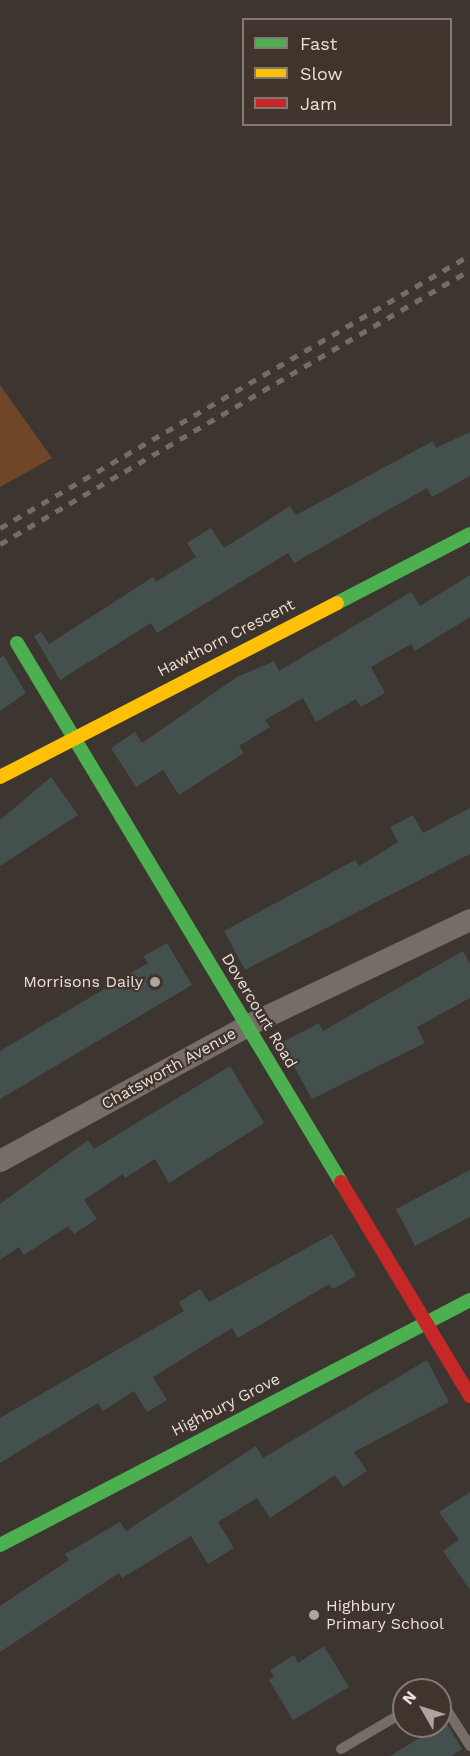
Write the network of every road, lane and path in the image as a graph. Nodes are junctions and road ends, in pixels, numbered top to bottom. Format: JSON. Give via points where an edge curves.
{"nodes":[{"id":1,"x":470,"y":534,"type":"edge"},
{"id":2,"x":17,"y":643,"type":"dead end"},
{"id":3,"x":72,"y":736,"type":"junction"},
{"id":4,"x":0,"y":777,"type":"edge"},
{"id":5,"x":470,"y":920,"type":"edge"},
{"id":6,"x":249,"y":1025,"type":"junction"},
{"id":7,"x":0,"y":1161,"type":"edge"},
{"id":8,"x":470,"y":1300,"type":"edge"},
{"id":9,"x":424,"y":1321,"type":"junction"},
{"id":10,"x":470,"y":1396,"type":"edge"},
{"id":11,"x":0,"y":1545,"type":"edge"},
{"id":12,"x":452,"y":1718,"type":"edge"},
{"id":13,"x":392,"y":1719,"type":"edge"},
{"id":14,"x":470,"y":1746,"type":"edge"},
{"id":15,"x":341,"y":1749,"type":"dead end"}],
"edges":[{"from":1,"to":3,"type":"street","name":"Hawthorn Crescent"},
{"from":2,"to":3,"type":"street","name":"Dovercourt Road"},
{"from":3,"to":4,"type":"street","name":"Hawthorn Crescent"},
{"from":3,"to":6,"type":"street","name":"Dovercourt Road"},
{"from":5,"to":6,"type":"street","name":"Chatsworth Avenue"},
{"from":6,"to":7,"type":"street","name":"Chatsworth Avenue"},
{"from":6,"to":9,"type":"street","name":"Dovercourt Road"},
{"from":8,"to":9,"type":"street","name":"Highbury Grove"},
{"from":9,"to":10,"type":"street","name":"Dovercourt Road"},
{"from":9,"to":11,"type":"street","name":"Highbury Grove"},
{"from":12,"to":14,"type":"lane"},
{"from":13,"to":15,"type":"lane"}]}
